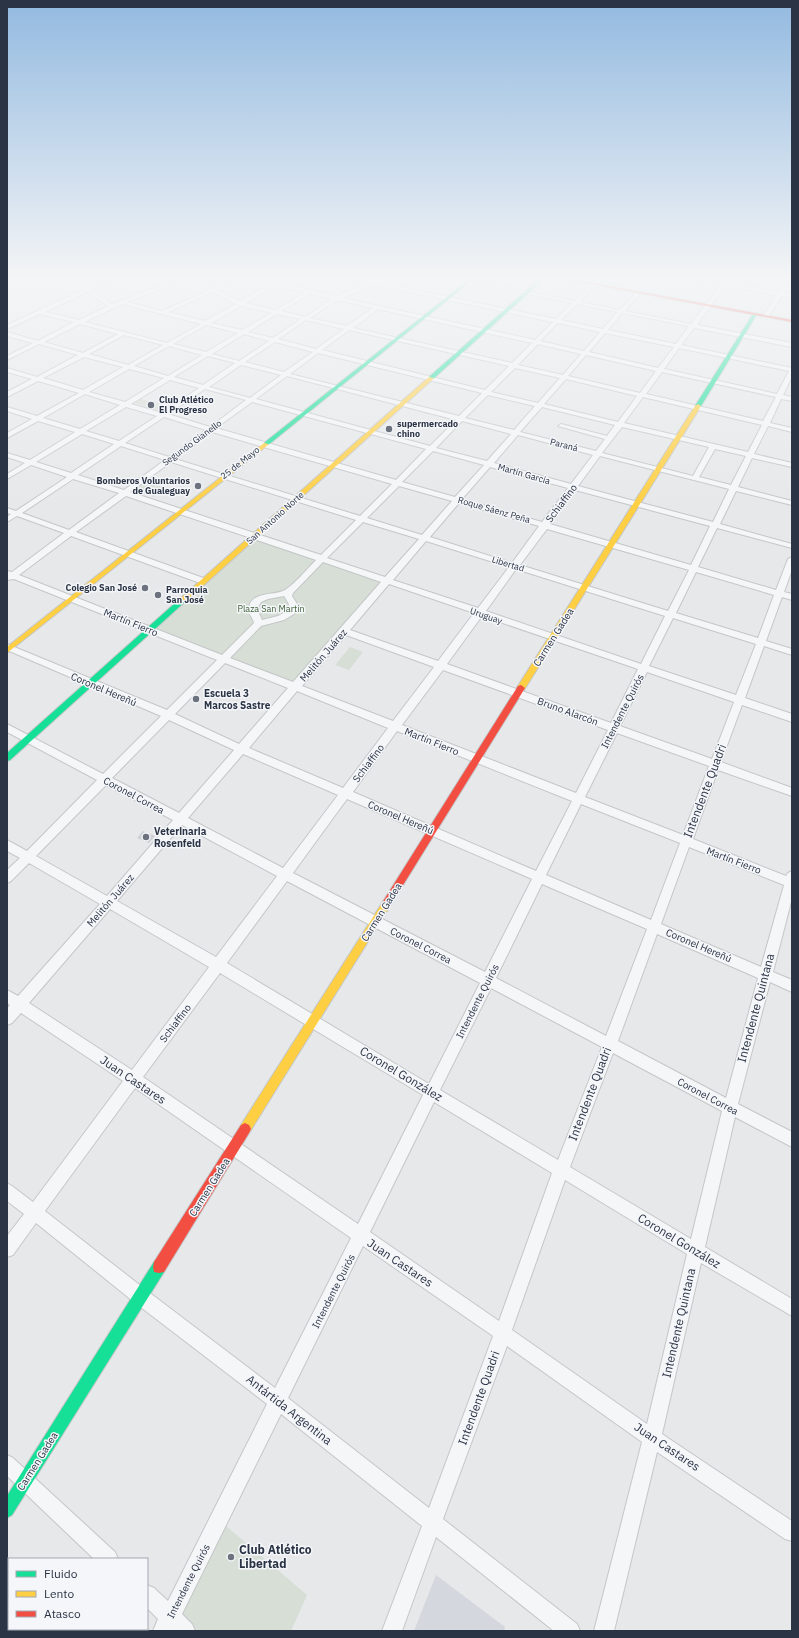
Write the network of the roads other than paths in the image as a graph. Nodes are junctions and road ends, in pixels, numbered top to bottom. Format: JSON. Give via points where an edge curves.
{"nodes":[{"id":1,"x":152,"y":353,"type":"edge"},
{"id":2,"x":202,"y":353,"type":"edge"},
{"id":3,"x":254,"y":353,"type":"edge"},
{"id":4,"x":312,"y":353,"type":"edge"},
{"id":5,"x":330,"y":353,"type":"edge"},
{"id":6,"x":379,"y":353,"type":"edge"},
{"id":7,"x":459,"y":353,"type":"edge"},
{"id":8,"x":461,"y":353,"type":"edge"},
{"id":9,"x":525,"y":353,"type":"edge"},
{"id":10,"x":585,"y":353,"type":"edge"},
{"id":11,"x":587,"y":353,"type":"edge"},
{"id":12,"x":672,"y":353,"type":"edge"},
{"id":13,"x":711,"y":353,"type":"edge"},
{"id":14,"x":730,"y":353,"type":"edge"},
{"id":15,"x":84,"y":354,"type":"joint"},
{"id":16,"x":207,"y":355,"type":"junction"},
{"id":17,"x":728,"y":357,"type":"junction"},
{"id":18,"x":240,"y":363,"type":"junction"},
{"id":19,"x":367,"y":363,"type":"junction"},
{"id":20,"x":513,"y":365,"type":"junction"},
{"id":21,"x":130,"y":366,"type":"junction"},
{"id":22,"x":7,"y":370,"type":"edge"},
{"id":23,"x":660,"y":370,"type":"junction"},
{"id":24,"x":792,"y":371,"type":"edge"},
{"id":25,"x":285,"y":374,"type":"junction"},
{"id":26,"x":564,"y":377,"type":"junction"},
{"id":27,"x":39,"y":378,"type":"junction"},
{"id":28,"x":169,"y":378,"type":"junction"},
{"id":29,"x":430,"y":379,"type":"junction"},
{"id":30,"x":713,"y":382,"type":"junction"},
{"id":31,"x":204,"y":387,"type":"junction"},
{"id":32,"x":336,"y":387,"type":"junction"},
{"id":33,"x":85,"y":392,"type":"junction"},
{"id":34,"x":487,"y":392,"type":"junction"},
{"id":35,"x":7,"y":395,"type":"edge"},
{"id":36,"x":641,"y":395,"type":"junction"},
{"id":37,"x":786,"y":398,"type":"edge"},
{"id":38,"x":251,"y":400,"type":"junction"},
{"id":39,"x":127,"y":404,"type":"junction"},
{"id":40,"x":402,"y":404,"type":"junction"},
{"id":41,"x":540,"y":405,"type":"junction"},
{"id":42,"x":697,"y":408,"type":"junction"},
{"id":43,"x":7,"y":409,"type":"edge"},
{"id":44,"x":302,"y":414,"type":"junction"},
{"id":45,"x":163,"y":415,"type":"junction"},
{"id":46,"x":37,"y":419,"type":"junction"},
{"id":47,"x":460,"y":419,"type":"junction"},
{"id":48,"x":620,"y":423,"type":"junction"},
{"id":49,"x":766,"y":424,"type":"junction"},
{"id":50,"x":561,"y":426,"type":"dead end"},
{"id":51,"x":211,"y":429,"type":"junction"},
{"id":52,"x":792,"y":430,"type":"edge"},
{"id":53,"x":80,"y":432,"type":"junction"},
{"id":54,"x":370,"y":432,"type":"junction"},
{"id":55,"x":516,"y":433,"type":"junction"},
{"id":56,"x":7,"y":436,"type":"edge"},
{"id":57,"x":678,"y":437,"type":"junction"},
{"id":58,"x":609,"y":438,"type":"junction"},
{"id":59,"x":120,"y":444,"type":"junction"},
{"id":60,"x":265,"y":444,"type":"junction"},
{"id":61,"x":713,"y":446,"type":"junction"},
{"id":62,"x":432,"y":448,"type":"junction"},
{"id":63,"x":597,"y":454,"type":"junction"},
{"id":64,"x":7,"y":455,"type":"edge"},
{"id":65,"x":750,"y":455,"type":"junction"},
{"id":66,"x":170,"y":459,"type":"junction"},
{"id":67,"x":31,"y":463,"type":"junction"},
{"id":68,"x":335,"y":464,"type":"junction"},
{"id":69,"x":489,"y":464,"type":"junction"},
{"id":70,"x":792,"y":465,"type":"edge"},
{"id":71,"x":658,"y":469,"type":"junction"},
{"id":72,"x":72,"y":476,"type":"junction"},
{"id":73,"x":224,"y":476,"type":"junction"},
{"id":74,"x":7,"y":477,"type":"edge"},
{"id":75,"x":695,"y":478,"type":"junction"},
{"id":76,"x":398,"y":482,"type":"junction"},
{"id":77,"x":572,"y":487,"type":"junction"},
{"id":78,"x":734,"y":488,"type":"junction"},
{"id":79,"x":124,"y":493,"type":"junction"},
{"id":80,"x":296,"y":499,"type":"junction"},
{"id":81,"x":458,"y":500,"type":"junction"},
{"id":82,"x":792,"y":503,"type":"edge"},
{"id":83,"x":636,"y":504,"type":"junction"},
{"id":84,"x":7,"y":510,"type":"edge"},
{"id":85,"x":181,"y":511,"type":"junction"},
{"id":86,"x":16,"y":513,"type":"junction"},
{"id":87,"x":360,"y":519,"type":"junction"},
{"id":88,"x":7,"y":520,"type":"edge"},
{"id":89,"x":544,"y":525,"type":"junction"},
{"id":90,"x":715,"y":525,"type":"junction"},
{"id":91,"x":69,"y":533,"type":"junction"},
{"id":92,"x":255,"y":536,"type":"junction"},
{"id":93,"x":424,"y":538,"type":"junction"},
{"id":94,"x":611,"y":544,"type":"junction"},
{"id":95,"x":792,"y":546,"type":"edge"},
{"id":96,"x":129,"y":554,"type":"junction"},
{"id":97,"x":792,"y":558,"type":"edge"},
{"id":98,"x":322,"y":559,"type":"junction"},
{"id":99,"x":514,"y":566,"type":"junction"},
{"id":100,"x":694,"y":568,"type":"junction"},
{"id":101,"x":9,"y":576,"type":"edge"},
{"id":102,"x":203,"y":581,"type":"junction"},
{"id":103,"x":387,"y":582,"type":"junction"},
{"id":104,"x":584,"y":588,"type":"junction"},
{"id":105,"x":289,"y":592,"type":"junction"},
{"id":106,"x":786,"y":595,"type":"edge"},
{"id":107,"x":72,"y":599,"type":"junction"},
{"id":108,"x":479,"y":613,"type":"junction"},
{"id":109,"x":670,"y":614,"type":"junction"},
{"id":110,"x":258,"y":624,"type":"junction"},
{"id":111,"x":150,"y":629,"type":"junction"},
{"id":112,"x":344,"y":631,"type":"junction"},
{"id":113,"x":553,"y":638,"type":"junction"},
{"id":114,"x":761,"y":643,"type":"junction"},
{"id":115,"x":8,"y":649,"type":"edge"},
{"id":116,"x":792,"y":652,"type":"edge"},
{"id":117,"x":224,"y":659,"type":"junction"},
{"id":118,"x":440,"y":665,"type":"junction"},
{"id":119,"x":644,"y":668,"type":"junction"},
{"id":120,"x":91,"y":684,"type":"junction"},
{"id":121,"x":295,"y":687,"type":"junction"},
{"id":122,"x":518,"y":693,"type":"junction"},
{"id":123,"x":739,"y":701,"type":"junction"},
{"id":124,"x":168,"y":715,"type":"junction"},
{"id":125,"x":792,"y":718,"type":"edge"},
{"id":126,"x":395,"y":726,"type":"junction"},
{"id":127,"x":7,"y":728,"type":"edge"},
{"id":128,"x":614,"y":728,"type":"junction"},
{"id":129,"x":28,"y":739,"type":"junction"},
{"id":130,"x":241,"y":749,"type":"junction"},
{"id":131,"x":7,"y":758,"type":"edge"},
{"id":132,"x":477,"y":759,"type":"junction"},
{"id":133,"x":716,"y":764,"type":"junction"},
{"id":134,"x":105,"y":779,"type":"junction"},
{"id":135,"x":792,"y":792,"type":"edge"},
{"id":136,"x":345,"y":793,"type":"junction"},
{"id":137,"x":579,"y":798,"type":"junction"},
{"id":138,"x":180,"y":819,"type":"junction"},
{"id":139,"x":432,"y":830,"type":"junction"},
{"id":140,"x":687,"y":841,"type":"junction"},
{"id":141,"x":7,"y":845,"type":"edge"},
{"id":142,"x":28,"y":857,"type":"junction"},
{"id":143,"x":285,"y":874,"type":"junction"},
{"id":144,"x":540,"y":877,"type":"junction"},
{"id":145,"x":7,"y":878,"type":"edge"},
{"id":146,"x":791,"y":880,"type":"edge"},
{"id":147,"x":108,"y":903,"type":"junction"},
{"id":148,"x":375,"y":922,"type":"junction"},
{"id":149,"x":654,"y":926,"type":"junction"},
{"id":150,"x":218,"y":965,"type":"junction"},
{"id":151,"x":766,"y":974,"type":"junction"},
{"id":152,"x":488,"y":980,"type":"junction"},
{"id":153,"x":792,"y":986,"type":"edge"},
{"id":154,"x":13,"y":1000,"type":"edge"},
{"id":155,"x":7,"y":1019,"type":"edge"},
{"id":156,"x":313,"y":1021,"type":"junction"},
{"id":157,"x":610,"y":1044,"type":"junction"},
{"id":158,"x":133,"y":1079,"type":"junction"},
{"id":159,"x":431,"y":1093,"type":"junction"},
{"id":160,"x":730,"y":1107,"type":"junction"},
{"id":161,"x":792,"y":1140,"type":"edge"},
{"id":162,"x":233,"y":1148,"type":"junction"},
{"id":163,"x":561,"y":1170,"type":"junction"},
{"id":164,"x":7,"y":1191,"type":"edge"},
{"id":165,"x":34,"y":1213,"type":"junction"},
{"id":166,"x":361,"y":1236,"type":"junction"},
{"id":167,"x":7,"y":1249,"type":"edge"},
{"id":168,"x":695,"y":1251,"type":"junction"},
{"id":169,"x":140,"y":1296,"type":"junction"},
{"id":170,"x":792,"y":1308,"type":"edge"},
{"id":171,"x":503,"y":1333,"type":"junction"},
{"id":172,"x":278,"y":1401,"type":"junction"},
{"id":173,"x":652,"y":1438,"type":"junction"},
{"id":174,"x":7,"y":1464,"type":"edge"},
{"id":175,"x":25,"y":1481,"type":"junction"},
{"id":176,"x":7,"y":1510,"type":"edge"},
{"id":177,"x":433,"y":1524,"type":"junction"},
{"id":178,"x":792,"y":1532,"type":"edge"},
{"id":179,"x":107,"y":1558,"type":"edge"},
{"id":180,"x":148,"y":1597,"type":"edge"},
{"id":181,"x":166,"y":1624,"type":"edge"},
{"id":182,"x":185,"y":1631,"type":"edge"},
{"id":183,"x":392,"y":1631,"type":"edge"},
{"id":184,"x":570,"y":1631,"type":"edge"},
{"id":185,"x":604,"y":1631,"type":"edge"}],
"edges":[{"from":1,"to":21,"type":"street"},
{"from":2,"to":16,"type":"street","name":"Paraná"},
{"from":3,"to":18,"type":"street"},
{"from":4,"to":25,"type":"street","name":"Segundo Gianello"},
{"from":5,"to":19,"type":"street"},
{"from":6,"to":19,"type":"main road","name":"25 de Mayo"},
{"from":7,"to":29,"type":"main road","name":"San Antonio Norte"},
{"from":8,"to":20,"type":"street"},
{"from":9,"to":20,"type":"street"},
{"from":10,"to":26,"type":"street","name":"Melitón Juárez"},
{"from":11,"to":23,"type":"street"},
{"from":12,"to":23,"type":"street","name":"Schiaffino"},
{"from":13,"to":17,"type":"street"},
{"from":14,"to":17,"type":"main road","name":"Carmen Gadea"},
{"from":15,"to":21,"type":"street","name":"Martín García"},
{"from":15,"to":27,"type":"street"},
{"from":16,"to":18,"type":"street","name":"Paraná"},
{"from":16,"to":28,"type":"street"},
{"from":17,"to":24,"type":"street"},
{"from":17,"to":30,"type":"main road","name":"Carmen Gadea"},
{"from":18,"to":25,"type":"street","name":"Paraná"},
{"from":18,"to":31,"type":"street"},
{"from":19,"to":29,"type":"street"},
{"from":19,"to":32,"type":"main road","name":"25 de Mayo"},
{"from":20,"to":26,"type":"street"},
{"from":20,"to":34,"type":"street"},
{"from":21,"to":28,"type":"street","name":"Martín García"},
{"from":21,"to":33,"type":"street"},
{"from":22,"to":27,"type":"street","name":"Roque Sáenz Peña"},
{"from":23,"to":30,"type":"street"},
{"from":23,"to":36,"type":"street","name":"Schiaffino"},
{"from":24,"to":37,"type":"street","name":"Intendente Quirós"},
{"from":25,"to":32,"type":"street","name":"Paraná"},
{"from":25,"to":38,"type":"street","name":"Segundo Gianello"},
{"from":26,"to":36,"type":"street"},
{"from":26,"to":41,"type":"street","name":"Melitón Juárez"},
{"from":27,"to":33,"type":"street","name":"Roque Sáenz Peña"},
{"from":27,"to":35,"type":"street"},
{"from":28,"to":31,"type":"street","name":"Martín García"},
{"from":28,"to":39,"type":"street"},
{"from":29,"to":34,"type":"street"},
{"from":29,"to":40,"type":"main road","name":"San Antonio Norte"},
{"from":30,"to":37,"type":"street"},
{"from":30,"to":42,"type":"main road","name":"Carmen Gadea"},
{"from":31,"to":38,"type":"street","name":"Martín García"},
{"from":31,"to":45,"type":"street"},
{"from":32,"to":40,"type":"street","name":"Paraná"},
{"from":32,"to":44,"type":"main road","name":"25 de Mayo"},
{"from":33,"to":39,"type":"street","name":"Roque Sáenz Peña"},
{"from":33,"to":46,"type":"street"},
{"from":34,"to":41,"type":"street"},
{"from":34,"to":47,"type":"street"},
{"from":36,"to":42,"type":"street"},
{"from":36,"to":48,"type":"street","name":"Schiaffino"},
{"from":37,"to":49,"type":"street","name":"Intendente Quirós"},
{"from":38,"to":44,"type":"street","name":"Martín García"},
{"from":38,"to":51,"type":"street","name":"Segundo Gianello"},
{"from":39,"to":45,"type":"street","name":"Roque Sáenz Peña"},
{"from":39,"to":53,"type":"street"},
{"from":40,"to":47,"type":"street","name":"Paraná"},
{"from":40,"to":54,"type":"main road","name":"San Antonio Norte"},
{"from":41,"to":48,"type":"street"},
{"from":41,"to":55,"type":"street","name":"Melitón Juárez"},
{"from":42,"to":49,"type":"street"},
{"from":42,"to":57,"type":"main road","name":"Carmen Gadea"},
{"from":43,"to":46,"type":"street","name":"Libertad"},
{"from":44,"to":54,"type":"street","name":"Martín García"},
{"from":44,"to":60,"type":"main road","name":"25 de Mayo"},
{"from":45,"to":51,"type":"street","name":"Roque Sáenz Peña"},
{"from":45,"to":59,"type":"street"},
{"from":46,"to":53,"type":"street","name":"Libertad"},
{"from":46,"to":56,"type":"street"},
{"from":47,"to":55,"type":"street","name":"Paraná"},
{"from":47,"to":62,"type":"street"},
{"from":48,"to":57,"type":"street"},
{"from":48,"to":58,"type":"street","name":"Schiaffino"},
{"from":49,"to":52,"type":"street"},
{"from":49,"to":65,"type":"street","name":"Intendente Quirós"},
{"from":50,"to":58,"type":"street"},
{"from":51,"to":60,"type":"street","name":"Roque Sáenz Peña"},
{"from":51,"to":66,"type":"street","name":"Segundo Gianello"},
{"from":53,"to":59,"type":"street","name":"Libertad"},
{"from":53,"to":67,"type":"street"},
{"from":54,"to":62,"type":"street","name":"Martín García"},
{"from":54,"to":68,"type":"main road","name":"San Antonio Norte"},
{"from":55,"to":63,"type":"street","name":"Paraná"},
{"from":55,"to":69,"type":"street","name":"Melitón Juárez"},
{"from":57,"to":61,"type":"street"},
{"from":57,"to":71,"type":"main road","name":"Carmen Gadea"},
{"from":58,"to":63,"type":"street","name":"Schiaffino"},
{"from":59,"to":66,"type":"street","name":"Libertad"},
{"from":59,"to":72,"type":"street"},
{"from":60,"to":68,"type":"street","name":"Roque Sáenz Peña"},
{"from":60,"to":73,"type":"main road","name":"25 de Mayo"},
{"from":61,"to":65,"type":"street"},
{"from":61,"to":75,"type":"street"},
{"from":62,"to":69,"type":"street","name":"Martín García"},
{"from":62,"to":76,"type":"street"},
{"from":63,"to":71,"type":"street","name":"Paraná"},
{"from":63,"to":77,"type":"street","name":"Schiaffino"},
{"from":64,"to":67,"type":"street","name":"Uruguay"},
{"from":65,"to":70,"type":"street"},
{"from":65,"to":78,"type":"street","name":"Intendente Quirós"},
{"from":66,"to":73,"type":"street","name":"Libertad"},
{"from":66,"to":79,"type":"street","name":"Segundo Gianello"},
{"from":67,"to":72,"type":"street","name":"Uruguay"},
{"from":67,"to":74,"type":"street"},
{"from":68,"to":76,"type":"street","name":"Roque Sáenz Peña"},
{"from":68,"to":80,"type":"main road","name":"San Antonio Norte"},
{"from":69,"to":77,"type":"street","name":"Martín García"},
{"from":69,"to":81,"type":"street","name":"Melitón Juárez"},
{"from":71,"to":75,"type":"street","name":"Paraná"},
{"from":71,"to":83,"type":"main road","name":"Carmen Gadea"},
{"from":72,"to":79,"type":"street","name":"Uruguay"},
{"from":72,"to":86,"type":"street"},
{"from":73,"to":80,"type":"street","name":"Libertad"},
{"from":73,"to":85,"type":"main road","name":"25 de Mayo"},
{"from":75,"to":78,"type":"street","name":"Paraná"},
{"from":76,"to":81,"type":"street","name":"Roque Sáenz Peña"},
{"from":76,"to":87,"type":"street"},
{"from":77,"to":83,"type":"street","name":"Martín García"},
{"from":77,"to":89,"type":"street","name":"Schiaffino"},
{"from":78,"to":82,"type":"street","name":"Paraná"},
{"from":78,"to":90,"type":"street","name":"Intendente Quirós"},
{"from":79,"to":85,"type":"street","name":"Uruguay"},
{"from":79,"to":91,"type":"street","name":"Segundo Gianello"},
{"from":80,"to":87,"type":"street","name":"Libertad"},
{"from":80,"to":92,"type":"main road","name":"San Antonio Norte"},
{"from":81,"to":89,"type":"street","name":"Roque Sáenz Peña"},
{"from":81,"to":93,"type":"street","name":"Melitón Juárez"},
{"from":83,"to":90,"type":"street","name":"Martín García"},
{"from":83,"to":94,"type":"main road","name":"Carmen Gadea"},
{"from":84,"to":86,"type":"street"},
{"from":85,"to":92,"type":"street","name":"Uruguay"},
{"from":85,"to":96,"type":"main road","name":"25 de Mayo"},
{"from":86,"to":88,"type":"street"},
{"from":86,"to":91,"type":"street"},
{"from":87,"to":93,"type":"street","name":"Libertad"},
{"from":87,"to":98,"type":"street"},
{"from":89,"to":94,"type":"street","name":"Roque Sáenz Peña"},
{"from":89,"to":99,"type":"street","name":"Schiaffino"},
{"from":90,"to":95,"type":"street","name":"Martín García"},
{"from":90,"to":100,"type":"street","name":"Intendente Quirós"},
{"from":91,"to":96,"type":"street"},
{"from":91,"to":101,"type":"street","name":"Segundo Gianello"},
{"from":92,"to":98,"type":"street","name":"Uruguay"},
{"from":92,"to":102,"type":"main road","name":"San Antonio Norte"},
{"from":93,"to":99,"type":"street","name":"Libertad"},
{"from":93,"to":103,"type":"street","name":"Melitón Juárez"},
{"from":94,"to":100,"type":"street","name":"Roque Sáenz Peña"},
{"from":94,"to":104,"type":"main road","name":"Carmen Gadea"},
{"from":96,"to":102,"type":"street"},
{"from":96,"to":107,"type":"main road","name":"25 de Mayo"},
{"from":97,"to":106,"type":"street","name":"Intendente Quadri"},
{"from":98,"to":103,"type":"street","name":"Uruguay"},
{"from":98,"to":105,"type":"street"},
{"from":99,"to":104,"type":"street","name":"Libertad"},
{"from":99,"to":108,"type":"street","name":"Schiaffino"},
{"from":100,"to":106,"type":"street","name":"Roque Sáenz Peña"},
{"from":100,"to":109,"type":"street","name":"Intendente Quirós"},
{"from":101,"to":107,"type":"street","name":"Martín Fierro"},
{"from":102,"to":111,"type":"main road","name":"San Antonio Norte"},
{"from":103,"to":108,"type":"street","name":"Uruguay"},
{"from":103,"to":112,"type":"street","name":"Melitón Juárez"},
{"from":104,"to":109,"type":"street","name":"Libertad"},
{"from":104,"to":113,"type":"main road","name":"Carmen Gadea"},
{"from":105,"to":110,"type":"street","via":[[292,604],[290,612],[281,618]]},
{"from":105,"to":110,"type":"street","via":[[264,597],[255,603],[253,607]]},
{"from":106,"to":114,"type":"street","name":"Intendente Quadri"},
{"from":107,"to":111,"type":"street","name":"Martín Fierro"},
{"from":107,"to":115,"type":"main road","name":"25 de Mayo"},
{"from":108,"to":113,"type":"street","name":"Uruguay"},
{"from":108,"to":118,"type":"street","name":"Schiaffino"},
{"from":109,"to":114,"type":"street","name":"Libertad"},
{"from":109,"to":119,"type":"street","name":"Intendente Quirós"},
{"from":110,"to":117,"type":"street"},
{"from":111,"to":117,"type":"street","name":"Martín Fierro"},
{"from":111,"to":120,"type":"main road","name":"San Antonio Norte"},
{"from":112,"to":118,"type":"street","name":"Bruno Alarcón"},
{"from":112,"to":121,"type":"street","name":"Melitón Juárez"},
{"from":113,"to":119,"type":"street","name":"Uruguay"},
{"from":113,"to":122,"type":"main road","name":"Carmen Gadea"},
{"from":114,"to":116,"type":"street","name":"Libertad"},
{"from":114,"to":123,"type":"street","name":"Intendente Quadri"},
{"from":115,"to":120,"type":"street","name":"Coronel Hereñú"},
{"from":117,"to":121,"type":"street","name":"Martín Fierro"},
{"from":117,"to":124,"type":"street"},
{"from":118,"to":122,"type":"street","name":"Bruno Alarcón"},
{"from":118,"to":126,"type":"street","name":"Schiaffino"},
{"from":119,"to":123,"type":"street","name":"Uruguay"},
{"from":119,"to":128,"type":"street","name":"Intendente Quirós"},
{"from":120,"to":124,"type":"street","name":"Coronel Hereñú"},
{"from":120,"to":129,"type":"main road","name":"San Antonio Norte"},
{"from":121,"to":126,"type":"street","name":"Martín Fierro"},
{"from":121,"to":130,"type":"street","name":"Melitón Juárez"},
{"from":122,"to":128,"type":"street","name":"Bruno Alarcón"},
{"from":122,"to":132,"type":"main road","name":"Carmen Gadea"},
{"from":123,"to":125,"type":"street","name":"Uruguay"},
{"from":123,"to":133,"type":"street","name":"Intendente Quadri"},
{"from":124,"to":130,"type":"street","name":"Coronel Hereñú"},
{"from":124,"to":134,"type":"street"},
{"from":126,"to":132,"type":"street","name":"Martín Fierro"},
{"from":126,"to":136,"type":"street","name":"Schiaffino"},
{"from":127,"to":129,"type":"street","name":"Coronel Correa"},
{"from":128,"to":133,"type":"street","name":"Bruno Alarcón"},
{"from":128,"to":137,"type":"street","name":"Intendente Quirós"},
{"from":129,"to":131,"type":"main road","name":"San Antonio Norte"},
{"from":129,"to":134,"type":"street","name":"Coronel Correa"},
{"from":130,"to":136,"type":"street","name":"Coronel Hereñú"},
{"from":130,"to":138,"type":"street","name":"Melitón Juárez"},
{"from":132,"to":137,"type":"street","name":"Martín Fierro"},
{"from":132,"to":139,"type":"main road","name":"Carmen Gadea"},
{"from":133,"to":135,"type":"street","name":"Bruno Alarcón"},
{"from":133,"to":140,"type":"street","name":"Intendente Quadri"},
{"from":134,"to":138,"type":"street","name":"Coronel Correa"},
{"from":134,"to":142,"type":"street"},
{"from":136,"to":139,"type":"street","name":"Coronel Hereñú"},
{"from":136,"to":143,"type":"street","name":"Schiaffino"},
{"from":137,"to":140,"type":"street","name":"Martín Fierro"},
{"from":137,"to":144,"type":"street","name":"Intendente Quirós"},
{"from":138,"to":143,"type":"street","name":"Coronel Correa"},
{"from":138,"to":147,"type":"street","name":"Melitón Juárez"},
{"from":139,"to":144,"type":"street","name":"Coronel Hereñú"},
{"from":139,"to":148,"type":"main road","name":"Carmen Gadea"},
{"from":140,"to":146,"type":"street","name":"Martín Fierro"},
{"from":140,"to":149,"type":"street","name":"Intendente Quadri"},
{"from":141,"to":142,"type":"street","name":"Coronel González"},
{"from":142,"to":145,"type":"street"},
{"from":142,"to":147,"type":"street","name":"Coronel González"},
{"from":143,"to":148,"type":"street","name":"Coronel Correa"},
{"from":143,"to":150,"type":"street","name":"Schiaffino"},
{"from":144,"to":149,"type":"street","name":"Coronel Hereñú"},
{"from":144,"to":152,"type":"street","name":"Intendente Quirós"},
{"from":146,"to":151,"type":"street","name":"Intendente Quintana"},
{"from":147,"to":150,"type":"street","name":"Coronel González"},
{"from":147,"to":154,"type":"street","name":"Melitón Juárez"},
{"from":148,"to":152,"type":"street","name":"Coronel Correa"},
{"from":148,"to":156,"type":"main road","name":"Carmen Gadea"},
{"from":149,"to":151,"type":"street","name":"Coronel Hereñú"},
{"from":149,"to":157,"type":"street","name":"Intendente Quadri"},
{"from":150,"to":156,"type":"street","name":"Coronel González"},
{"from":150,"to":158,"type":"street","name":"Schiaffino"},
{"from":151,"to":153,"type":"street","name":"Coronel Hereñú"},
{"from":151,"to":160,"type":"street","name":"Intendente Quintana"},
{"from":152,"to":157,"type":"street","name":"Coronel Correa"},
{"from":152,"to":159,"type":"street","name":"Intendente Quirós"},
{"from":154,"to":155,"type":"street","name":"Melitón Juárez"},
{"from":154,"to":158,"type":"street","name":"Juan Castares"},
{"from":156,"to":159,"type":"street","name":"Coronel González"},
{"from":156,"to":162,"type":"main road","name":"Carmen Gadea"},
{"from":157,"to":160,"type":"street","name":"Coronel Correa"},
{"from":157,"to":163,"type":"street","name":"Intendente Quadri"},
{"from":158,"to":162,"type":"street","name":"Juan Castares"},
{"from":158,"to":165,"type":"street","name":"Schiaffino"},
{"from":159,"to":163,"type":"street","name":"Coronel González"},
{"from":159,"to":166,"type":"street","name":"Intendente Quirós"},
{"from":160,"to":161,"type":"street","name":"Coronel Correa"},
{"from":160,"to":168,"type":"street","name":"Intendente Quintana"},
{"from":162,"to":166,"type":"street","name":"Juan Castares"},
{"from":162,"to":169,"type":"main road","name":"Carmen Gadea"},
{"from":163,"to":168,"type":"street","name":"Coronel González"},
{"from":163,"to":171,"type":"street","name":"Intendente Quadri"},
{"from":164,"to":165,"type":"street","name":"Antártida Argentina"},
{"from":165,"to":167,"type":"street","name":"Schiaffino"},
{"from":165,"to":169,"type":"street","name":"Antártida Argentina"},
{"from":166,"to":171,"type":"street","name":"Juan Castares"},
{"from":166,"to":172,"type":"street","name":"Intendente Quirós"},
{"from":168,"to":170,"type":"street","name":"Coronel González"},
{"from":168,"to":173,"type":"street","name":"Intendente Quintana"},
{"from":169,"to":172,"type":"street","name":"Antártida Argentina"},
{"from":169,"to":175,"type":"main road","name":"Carmen Gadea"},
{"from":171,"to":173,"type":"street","name":"Juan Castares"},
{"from":171,"to":177,"type":"street","name":"Intendente Quadri"},
{"from":172,"to":177,"type":"street","name":"Antártida Argentina"},
{"from":172,"to":181,"type":"street","name":"Intendente Quirós"},
{"from":173,"to":178,"type":"street","name":"Juan Castares"},
{"from":173,"to":185,"type":"street","name":"Intendente Quintana"},
{"from":174,"to":175,"type":"street"},
{"from":175,"to":176,"type":"main road","name":"Carmen Gadea"},
{"from":175,"to":179,"type":"street"},
{"from":177,"to":183,"type":"street","name":"Intendente Quadri"},
{"from":177,"to":184,"type":"street","name":"Antártida Argentina"},
{"from":180,"to":181,"type":"street"},
{"from":181,"to":182,"type":"street"}]}
